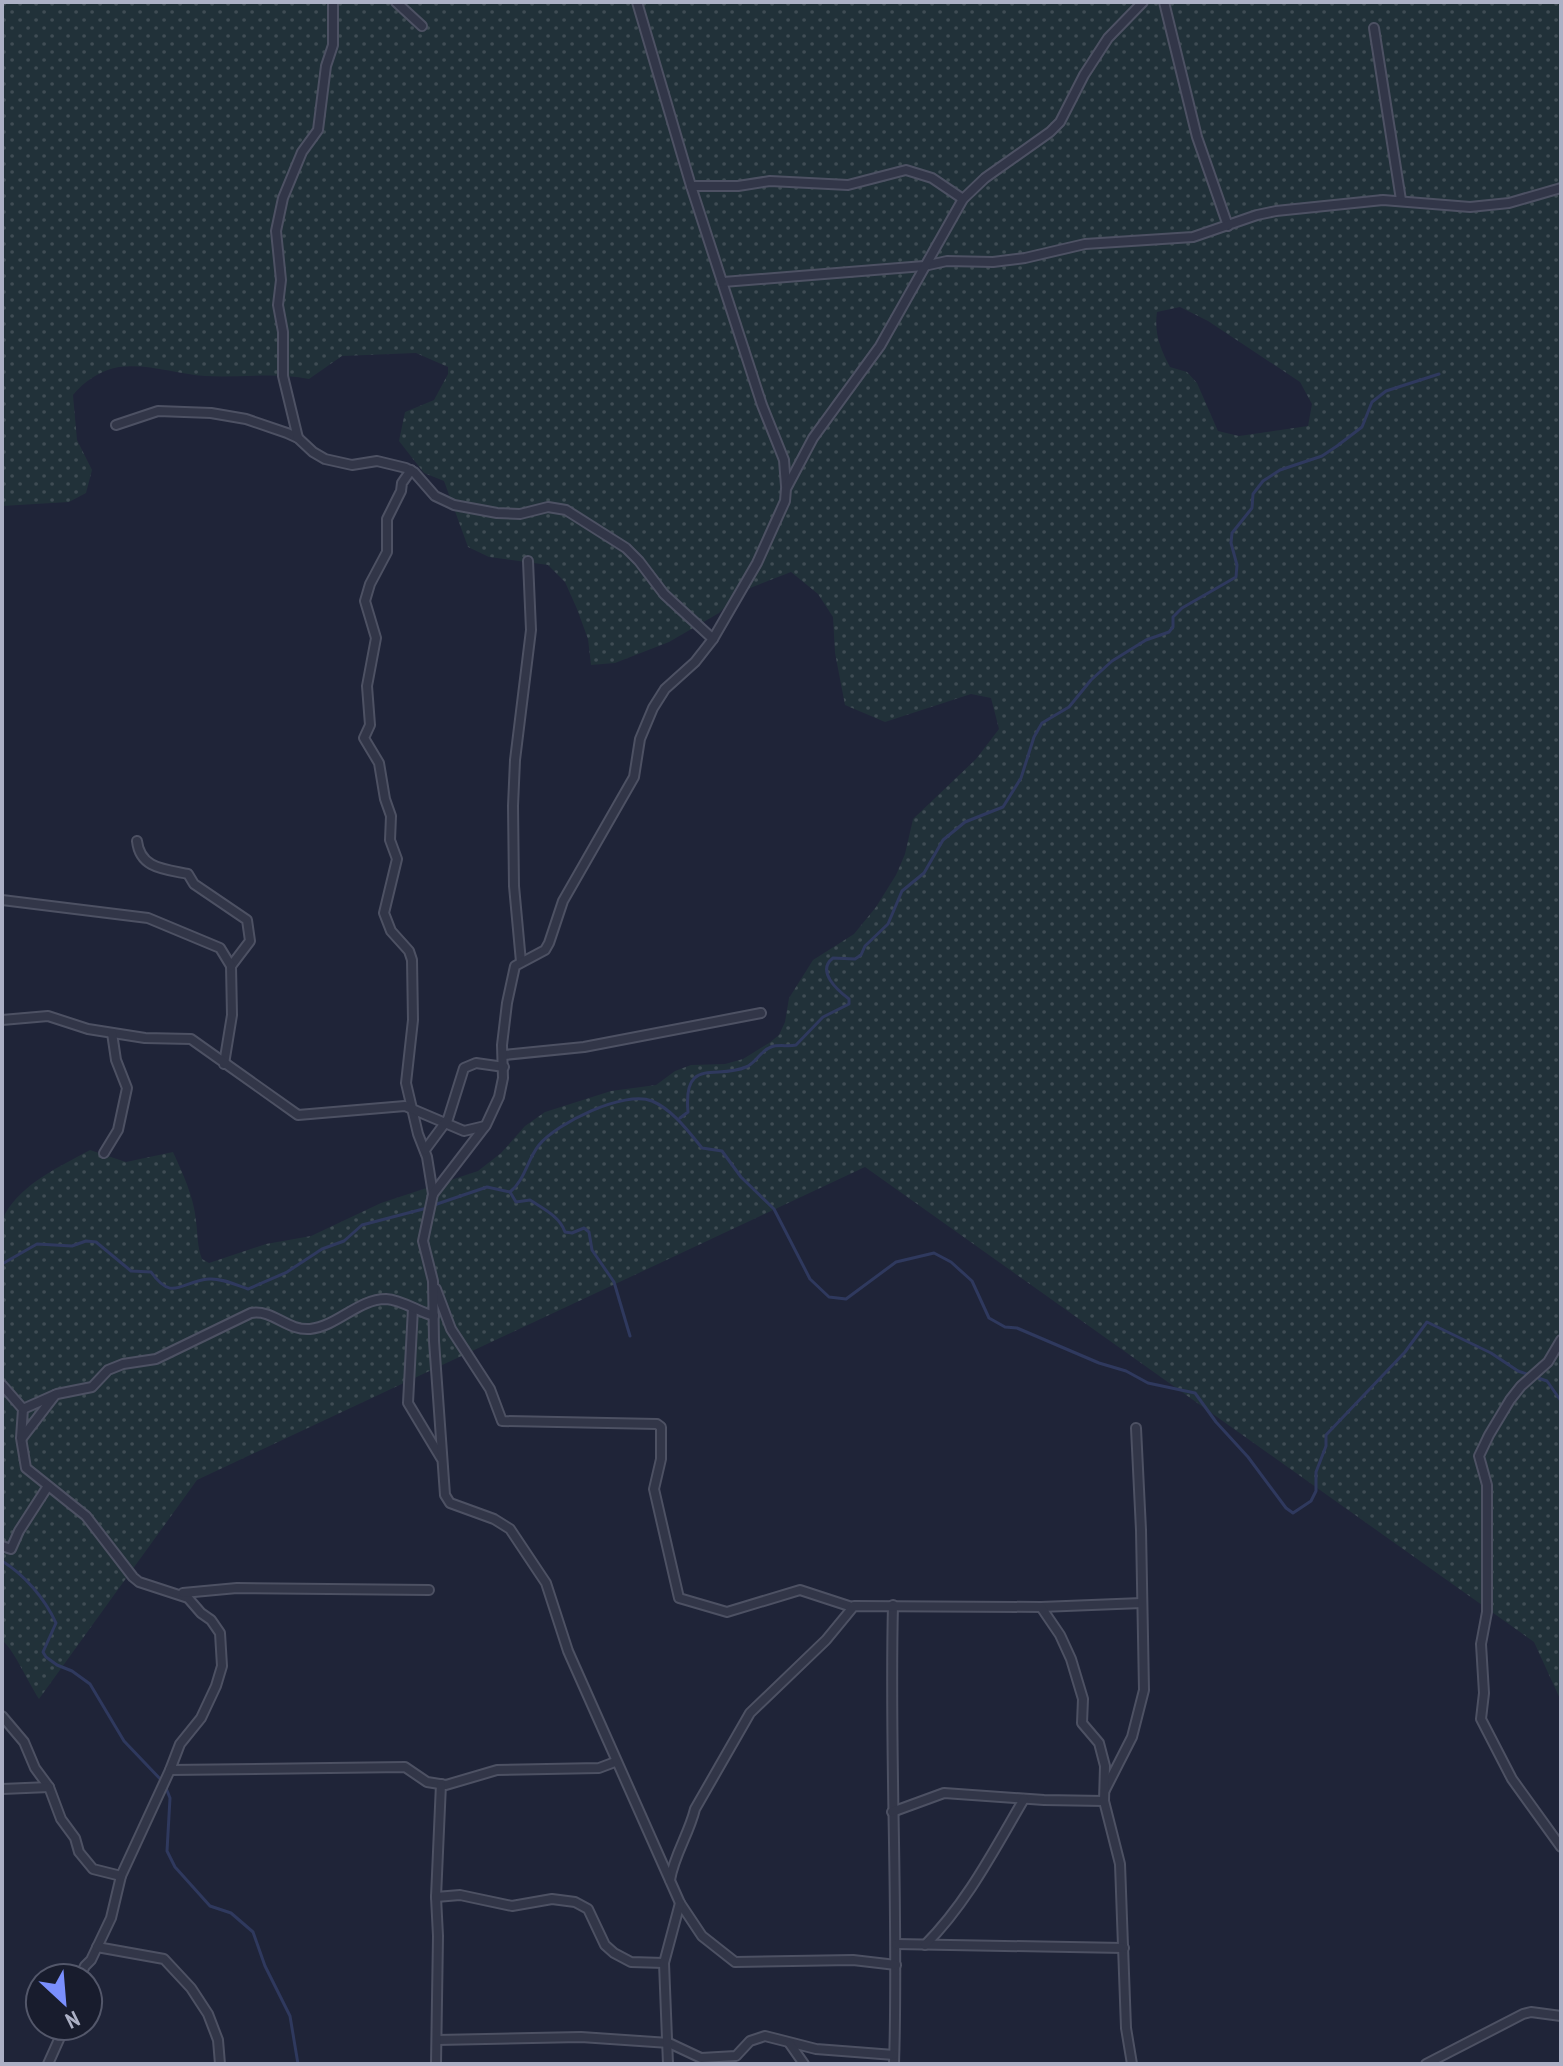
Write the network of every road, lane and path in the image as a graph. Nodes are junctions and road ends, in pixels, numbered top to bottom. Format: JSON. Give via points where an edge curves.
{"nodes":[{"id":1,"x":333,"y":2,"type":"edge"},
{"id":2,"x":396,"y":2,"type":"edge"},
{"id":3,"x":637,"y":2,"type":"edge"},
{"id":4,"x":1143,"y":2,"type":"edge"},
{"id":5,"x":1164,"y":2,"type":"edge"},
{"id":6,"x":422,"y":26,"type":"dead end"},
{"id":7,"x":1374,"y":28,"type":"dead end"},
{"id":8,"x":691,"y":186,"type":"junction"},
{"id":9,"x":1561,"y":188,"type":"edge"},
{"id":10,"x":963,"y":199,"type":"junction"},
{"id":11,"x":1401,"y":200,"type":"junction"},
{"id":12,"x":1228,"y":226,"type":"junction"},
{"id":13,"x":924,"y":266,"type":"junction"},
{"id":14,"x":723,"y":282,"type":"junction"},
{"id":15,"x":116,"y":425,"type":"dead end"},
{"id":16,"x":298,"y":438,"type":"junction"},
{"id":17,"x":411,"y":470,"type":"junction"},
{"id":18,"x":786,"y":489,"type":"junction"},
{"id":19,"x":528,"y":561,"type":"dead end"},
{"id":20,"x":713,"y":639,"type":"junction"},
{"id":21,"x":137,"y":841,"type":"dead end"},
{"id":22,"x":2,"y":900,"type":"edge"},
{"id":23,"x":521,"y":962,"type":"junction"},
{"id":24,"x":231,"y":966,"type":"junction"},
{"id":25,"x":761,"y":1013,"type":"dead end"},
{"id":26,"x":2,"y":1020,"type":"edge"},
{"id":27,"x":112,"y":1033,"type":"junction"},
{"id":28,"x":504,"y":1055,"type":"junction"},
{"id":29,"x":224,"y":1064,"type":"junction"},
{"id":30,"x":504,"y":1067,"type":"junction"},
{"id":31,"x":411,"y":1106,"type":"junction"},
{"id":32,"x":445,"y":1124,"type":"junction"},
{"id":33,"x":486,"y":1125,"type":"junction"},
{"id":34,"x":425,"y":1150,"type":"junction"},
{"id":35,"x":104,"y":1153,"type":"dead end"},
{"id":36,"x":433,"y":1194,"type":"junction"},
{"id":37,"x":433,"y":1281,"type":"junction"},
{"id":38,"x":413,"y":1308,"type":"junction"},
{"id":39,"x":434,"y":1316,"type":"junction"},
{"id":40,"x":1561,"y":1340,"type":"edge"},
{"id":41,"x":2,"y":1385,"type":"edge"},
{"id":42,"x":57,"y":1394,"type":"junction"},
{"id":43,"x":23,"y":1409,"type":"junction"},
{"id":44,"x":1136,"y":1428,"type":"dead end"},
{"id":45,"x":21,"y":1438,"type":"junction"},
{"id":46,"x":442,"y":1460,"type":"junction"},
{"id":47,"x":48,"y":1486,"type":"junction"},
{"id":48,"x":2,"y":1546,"type":"edge"},
{"id":49,"x":429,"y":1590,"type":"dead end"},
{"id":50,"x":178,"y":1593,"type":"junction"},
{"id":51,"x":1142,"y":1603,"type":"junction"},
{"id":52,"x":893,"y":1605,"type":"junction"},
{"id":53,"x":852,"y":1607,"type":"junction"},
{"id":54,"x":1041,"y":1607,"type":"junction"},
{"id":55,"x":2,"y":1716,"type":"edge"},
{"id":56,"x":615,"y":1762,"type":"junction"},
{"id":57,"x":170,"y":1770,"type":"junction"},
{"id":58,"x":441,"y":1784,"type":"junction"},
{"id":59,"x":49,"y":1787,"type":"junction"},
{"id":60,"x":2,"y":1789,"type":"edge"},
{"id":61,"x":1104,"y":1797,"type":"junction"},
{"id":62,"x":1024,"y":1799,"type":"junction"},
{"id":63,"x":892,"y":1812,"type":"junction"},
{"id":64,"x":1561,"y":1847,"type":"edge"},
{"id":65,"x":121,"y":1876,"type":"junction"},
{"id":66,"x":670,"y":1880,"type":"junction"},
{"id":67,"x":436,"y":1897,"type":"junction"},
{"id":68,"x":680,"y":1903,"type":"junction"},
{"id":69,"x":896,"y":1944,"type":"junction"},
{"id":70,"x":925,"y":1945,"type":"junction"},
{"id":71,"x":97,"y":1947,"type":"junction"},
{"id":72,"x":1124,"y":1948,"type":"junction"},
{"id":73,"x":88,"y":1962,"type":"edge"},
{"id":74,"x":664,"y":1963,"type":"junction"},
{"id":75,"x":896,"y":1965,"type":"junction"},
{"id":76,"x":1561,"y":2016,"type":"edge"},
{"id":77,"x":437,"y":2040,"type":"junction"},
{"id":78,"x":58,"y":2042,"type":"edge"},
{"id":79,"x":669,"y":2043,"type":"junction"},
{"id":80,"x":790,"y":2043,"type":"junction"},
{"id":81,"x":894,"y":2060,"type":"edge"},
{"id":82,"x":801,"y":2062,"type":"edge"},
{"id":83,"x":48,"y":2064,"type":"edge"},
{"id":84,"x":220,"y":2064,"type":"edge"},
{"id":85,"x":436,"y":2064,"type":"edge"},
{"id":86,"x":668,"y":2064,"type":"edge"},
{"id":87,"x":1132,"y":2064,"type":"edge"},
{"id":88,"x":1426,"y":2064,"type":"edge"}],
"edges":[{"from":1,"to":16,"type":"street","via":[[333,45],[318,130],[302,152],[276,231],[283,376]]},
{"from":2,"to":6,"type":"street"},
{"from":3,"to":8,"type":"street"},
{"from":4,"to":10,"type":"street","via":[[1108,38],[1060,122]]},
{"from":5,"to":12,"type":"street","via":[[1197,137]]},
{"from":7,"to":11,"type":"street"},
{"from":8,"to":10,"type":"street","via":[[770,181],[848,185],[906,170],[932,178]]},
{"from":8,"to":14,"type":"street"},
{"from":9,"to":11,"type":"street","via":[[1509,203],[1470,207]]},
{"from":10,"to":13,"type":"street"},
{"from":11,"to":12,"type":"street","via":[[1276,211]]},
{"from":12,"to":13,"type":"street","via":[[1193,237],[1085,244],[1004,261]]},
{"from":13,"to":14,"type":"street"},
{"from":13,"to":18,"type":"street","via":[[880,346],[813,438]]},
{"from":14,"to":18,"type":"street","via":[[784,460]]},
{"from":15,"to":16,"type":"street","via":[[158,411],[211,413]]},
{"from":16,"to":17,"type":"street","via":[[325,459],[352,465],[377,461]]},
{"from":17,"to":20,"type":"street","via":[[435,496],[454,505],[497,513],[548,507],[571,513],[626,548],[664,594]]},
{"from":17,"to":31,"type":"street","via":[[387,519],[387,552],[365,601],[376,638],[367,686],[370,725],[364,738],[379,763],[397,859],[384,913],[412,960],[412,1042],[406,1073]]},
{"from":18,"to":20,"type":"street","via":[[768,539]]},
{"from":19,"to":23,"type":"street","via":[[531,630],[513,806]]},
{"from":20,"to":23,"type":"street","via":[[660,696],[640,739],[634,777],[563,901],[549,943]]},
{"from":21,"to":24,"type":"street","via":[[145,862],[188,874],[194,884],[247,920],[250,941]]},
{"from":22,"to":24,"type":"street","via":[[148,918],[220,948]]},
{"from":23,"to":28,"type":"street","via":[[511,977]]},
{"from":24,"to":29,"type":"street","via":[[232,1015]]},
{"from":25,"to":28,"type":"street","via":[[584,1047]]},
{"from":26,"to":27,"type":"street","via":[[48,1016]]},
{"from":27,"to":29,"type":"street","via":[[191,1039]]},
{"from":27,"to":35,"type":"street","via":[[127,1088],[118,1130]]},
{"from":28,"to":30,"type":"street"},
{"from":29,"to":31,"type":"street","via":[[298,1115]]},
{"from":30,"to":32,"type":"street","via":[[476,1063],[464,1068]]},
{"from":30,"to":33,"type":"street","via":[[499,1097]]},
{"from":31,"to":32,"type":"street"},
{"from":31,"to":34,"type":"street"},
{"from":32,"to":33,"type":"street","via":[[464,1131]]},
{"from":32,"to":34,"type":"street"},
{"from":33,"to":36,"type":"street"},
{"from":34,"to":36,"type":"street"},
{"from":36,"to":37,"type":"street","via":[[423,1241]]},
{"from":37,"to":39,"type":"street"},
{"from":37,"to":53,"type":"street","via":[[451,1329],[490,1389],[502,1421],[661,1427],[654,1489],[679,1598],[727,1612],[800,1590]]},
{"from":38,"to":39,"type":"street"},
{"from":38,"to":42,"type":"street","via":[[387,1299],[376,1301],[309,1329],[251,1313],[156,1359],[108,1370],[92,1387]]},
{"from":38,"to":46,"type":"street","via":[[408,1403]]},
{"from":39,"to":46,"type":"street"},
{"from":40,"to":64,"type":"street","via":[[1548,1362],[1510,1400],[1479,1456],[1487,1485],[1481,1719],[1512,1779]]},
{"from":41,"to":43,"type":"street"},
{"from":42,"to":43,"type":"street"},
{"from":42,"to":45,"type":"street"},
{"from":43,"to":45,"type":"street"},
{"from":44,"to":51,"type":"street"},
{"from":45,"to":47,"type":"street","via":[[26,1468]]},
{"from":46,"to":56,"type":"street","via":[[447,1500],[510,1529],[546,1583]]},
{"from":47,"to":48,"type":"street","via":[[11,1549]]},
{"from":47,"to":50,"type":"street","via":[[86,1516],[139,1582]]},
{"from":49,"to":50,"type":"street","via":[[237,1588]]},
{"from":50,"to":57,"type":"street","via":[[218,1627],[222,1666],[201,1718],[180,1744]]},
{"from":51,"to":54,"type":"street"},
{"from":51,"to":61,"type":"street","via":[[1145,1665],[1139,1716]]},
{"from":52,"to":53,"type":"street"},
{"from":52,"to":54,"type":"street"},
{"from":52,"to":63,"type":"street"},
{"from":53,"to":66,"type":"street","via":[[826,1640],[750,1713],[695,1809]]},
{"from":54,"to":61,"type":"street","via":[[1071,1659],[1083,1699],[1082,1723],[1099,1743]]},
{"from":55,"to":59,"type":"street"},
{"from":56,"to":58,"type":"street","via":[[599,1768],[497,1770]]},
{"from":56,"to":66,"type":"street"},
{"from":57,"to":58,"type":"street","via":[[405,1767],[427,1782]]},
{"from":57,"to":65,"type":"street"},
{"from":58,"to":67,"type":"street"},
{"from":59,"to":60,"type":"street"},
{"from":59,"to":65,"type":"street","via":[[79,1852],[93,1869]]},
{"from":61,"to":62,"type":"street"},
{"from":61,"to":72,"type":"street","via":[[1120,1864]]},
{"from":62,"to":63,"type":"street","via":[[944,1793]]},
{"from":62,"to":70,"type":"street","via":[[950,1920]]},
{"from":63,"to":69,"type":"street"},
{"from":65,"to":71,"type":"street"},
{"from":66,"to":68,"type":"street"},
{"from":67,"to":74,"type":"street","via":[[460,1895],[512,1906],[552,1899],[575,1902],[588,1909],[614,1953],[631,1962]]},
{"from":67,"to":77,"type":"street"},
{"from":68,"to":74,"type":"street"},
{"from":68,"to":75,"type":"street","via":[[702,1936],[735,1962],[853,1960]]},
{"from":69,"to":70,"type":"street"},
{"from":69,"to":75,"type":"street"},
{"from":70,"to":72,"type":"street"},
{"from":71,"to":73,"type":"street"},
{"from":71,"to":84,"type":"street","via":[[164,1959],[208,2014]]},
{"from":72,"to":87,"type":"street"},
{"from":74,"to":79,"type":"street"},
{"from":75,"to":81,"type":"street"},
{"from":76,"to":88,"type":"street","via":[[1523,2014]]},
{"from":77,"to":79,"type":"street","via":[[581,2037]]},
{"from":77,"to":85,"type":"street"},
{"from":78,"to":83,"type":"street"},
{"from":79,"to":80,"type":"street","via":[[708,2059],[736,2056],[760,2037]]},
{"from":79,"to":86,"type":"street"},
{"from":80,"to":81,"type":"street"},
{"from":80,"to":82,"type":"street"}]}
